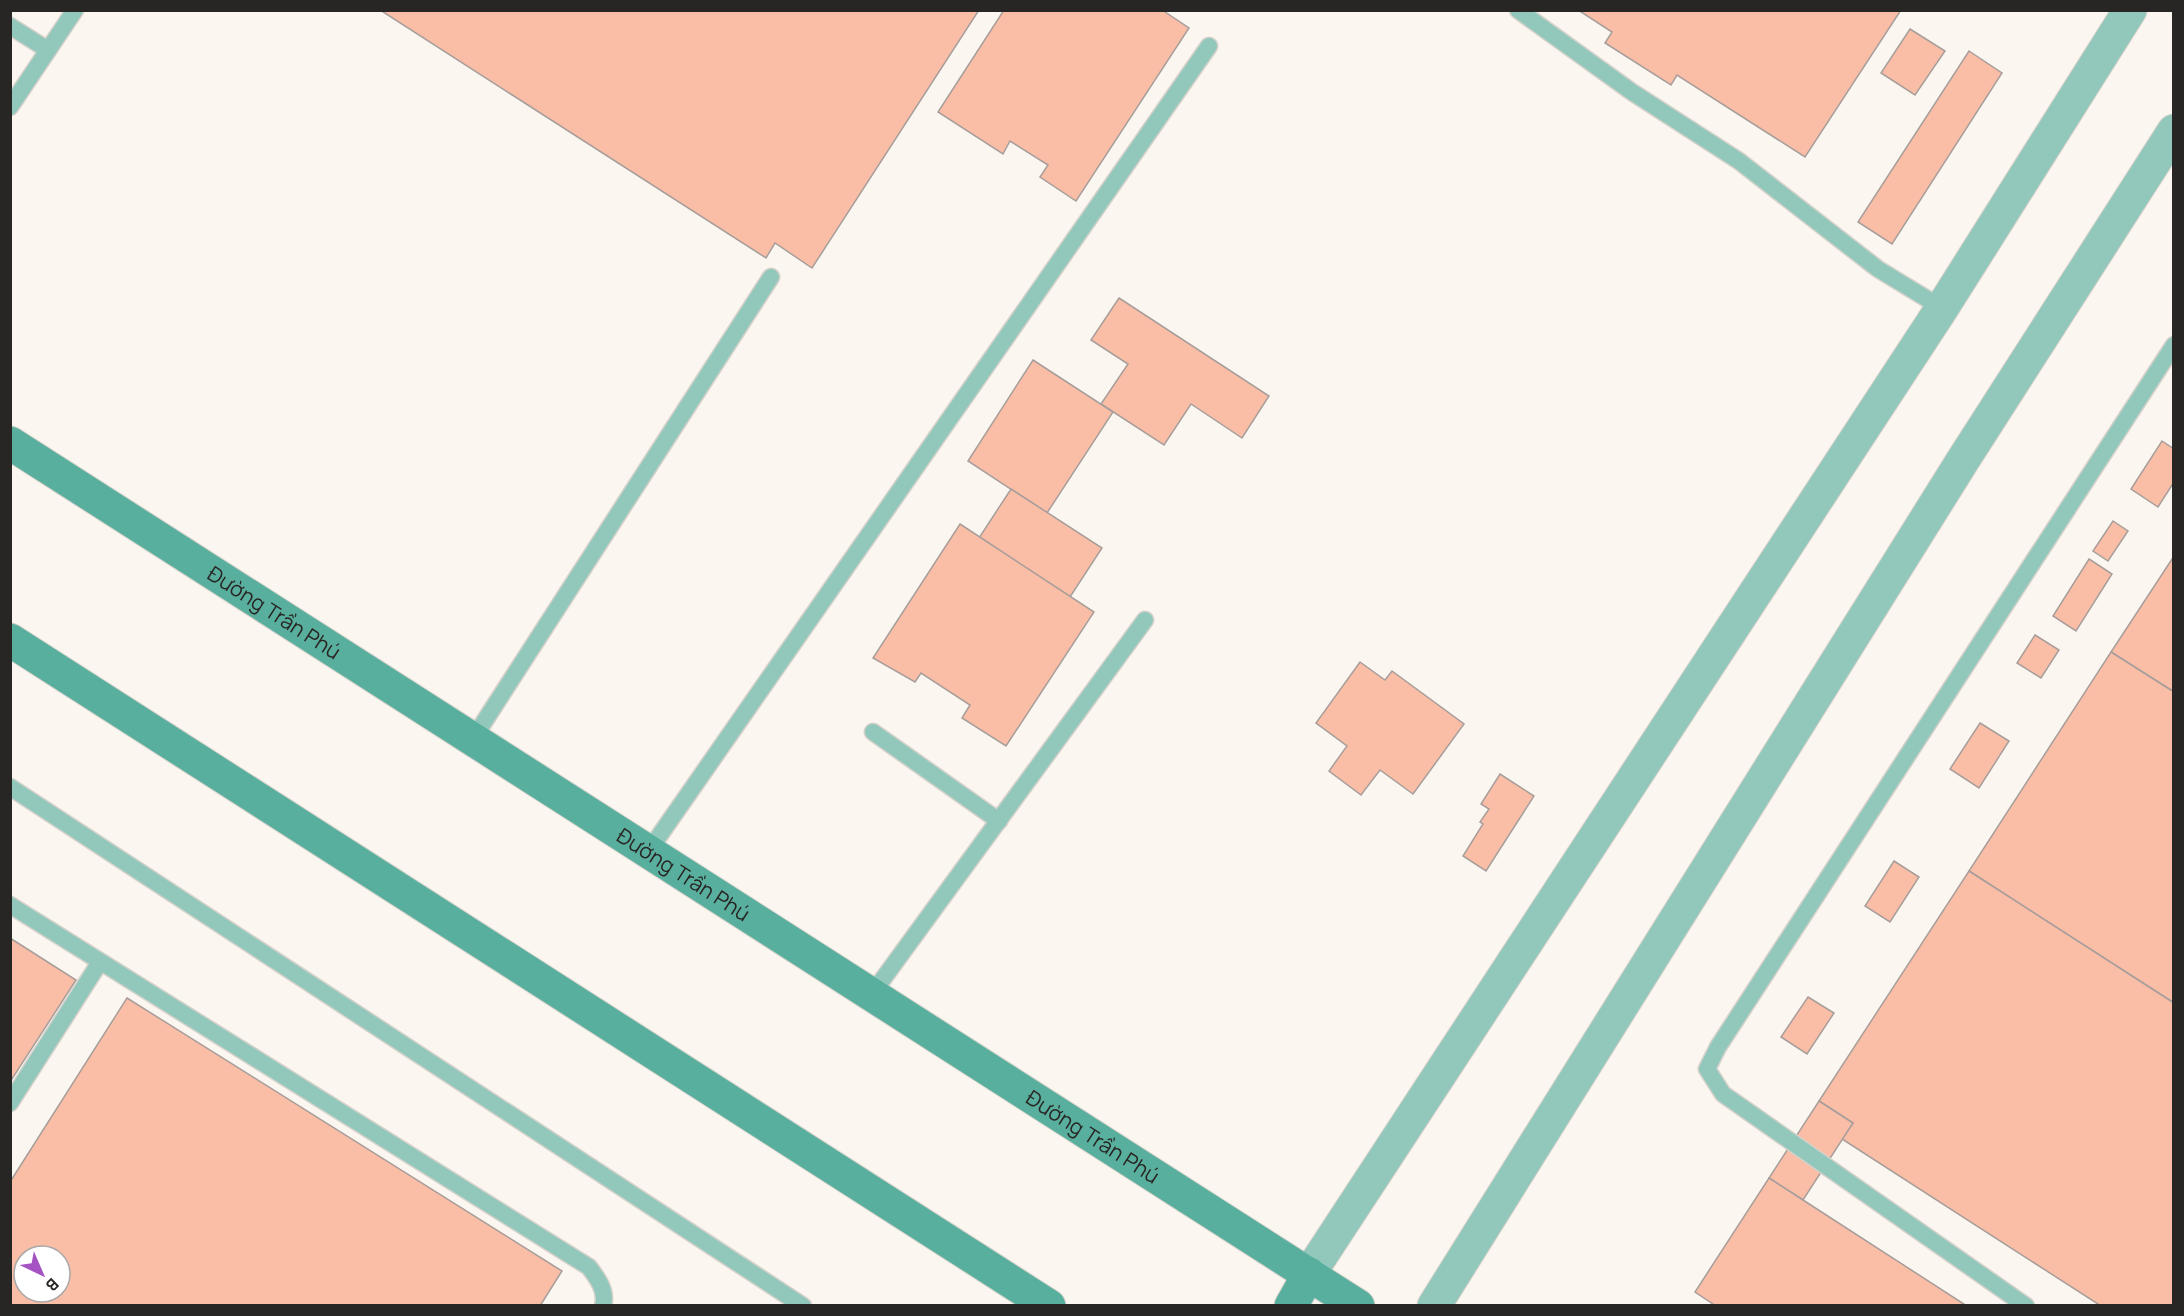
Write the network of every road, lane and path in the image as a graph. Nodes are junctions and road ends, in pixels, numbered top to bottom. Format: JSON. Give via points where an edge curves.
{"nodes":[{"id":1,"x":75,"y":10,"type":"edge"},
{"id":2,"x":1518,"y":10,"type":"edge"},
{"id":3,"x":2130,"y":10,"type":"edge"},
{"id":4,"x":10,"y":26,"type":"edge"},
{"id":5,"x":1209,"y":46,"type":"dead end"},
{"id":6,"x":48,"y":51,"type":"junction"},
{"id":7,"x":10,"y":107,"type":"edge"},
{"id":8,"x":2174,"y":131,"type":"edge"},
{"id":9,"x":771,"y":278,"type":"dead end"},
{"id":10,"x":1942,"y":308,"type":"junction"},
{"id":11,"x":2174,"y":345,"type":"edge"},
{"id":12,"x":10,"y":443,"type":"edge"},
{"id":13,"x":1145,"y":620,"type":"dead end"},
{"id":14,"x":10,"y":640,"type":"edge"},
{"id":15,"x":873,"y":732,"type":"dead end"},
{"id":16,"x":473,"y":739,"type":"junction"},
{"id":17,"x":10,"y":787,"type":"edge"},
{"id":18,"x":999,"y":821,"type":"junction"},
{"id":19,"x":648,"y":852,"type":"junction"},
{"id":20,"x":10,"y":905,"type":"edge"},
{"id":21,"x":100,"y":962,"type":"junction"},
{"id":22,"x":872,"y":994,"type":"junction"},
{"id":23,"x":10,"y":1104,"type":"edge"},
{"id":24,"x":1309,"y":1274,"type":"junction"},
{"id":25,"x":608,"y":1303,"type":"edge"},
{"id":26,"x":803,"y":1305,"type":"edge"},
{"id":27,"x":1049,"y":1305,"type":"edge"},
{"id":28,"x":1291,"y":1305,"type":"edge"},
{"id":29,"x":1358,"y":1305,"type":"edge"},
{"id":30,"x":1434,"y":1305,"type":"edge"},
{"id":31,"x":2026,"y":1305,"type":"edge"}],
"edges":[{"from":1,"to":6,"type":"lane"},
{"from":2,"to":10,"type":"lane","via":[[1632,92],[1739,161],[1878,269]]},
{"from":3,"to":10,"type":"street"},
{"from":4,"to":6,"type":"lane"},
{"from":5,"to":19,"type":"lane"},
{"from":6,"to":7,"type":"lane"},
{"from":8,"to":30,"type":"street","via":[[1969,450]]},
{"from":9,"to":16,"type":"lane"},
{"from":10,"to":24,"type":"street"},
{"from":11,"to":31,"type":"lane","via":[[1707,1069],[1723,1094]]},
{"from":12,"to":16,"type":"main road","name":"Đường Trần Phú"},
{"from":13,"to":18,"type":"lane"},
{"from":14,"to":27,"type":"main road"},
{"from":15,"to":18,"type":"lane"},
{"from":16,"to":19,"type":"main road","name":"Đường Trần Phú"},
{"from":17,"to":26,"type":"lane"},
{"from":18,"to":22,"type":"lane"},
{"from":19,"to":22,"type":"main road","name":"Đường Trần Phú"},
{"from":20,"to":21,"type":"lane"},
{"from":21,"to":23,"type":"lane"},
{"from":21,"to":25,"type":"lane","via":[[589,1267]]},
{"from":22,"to":24,"type":"main road","name":"Đường Trần Phú"},
{"from":24,"to":28,"type":"main road"},
{"from":24,"to":29,"type":"main road","name":"Đường Trần Phú"}]}
